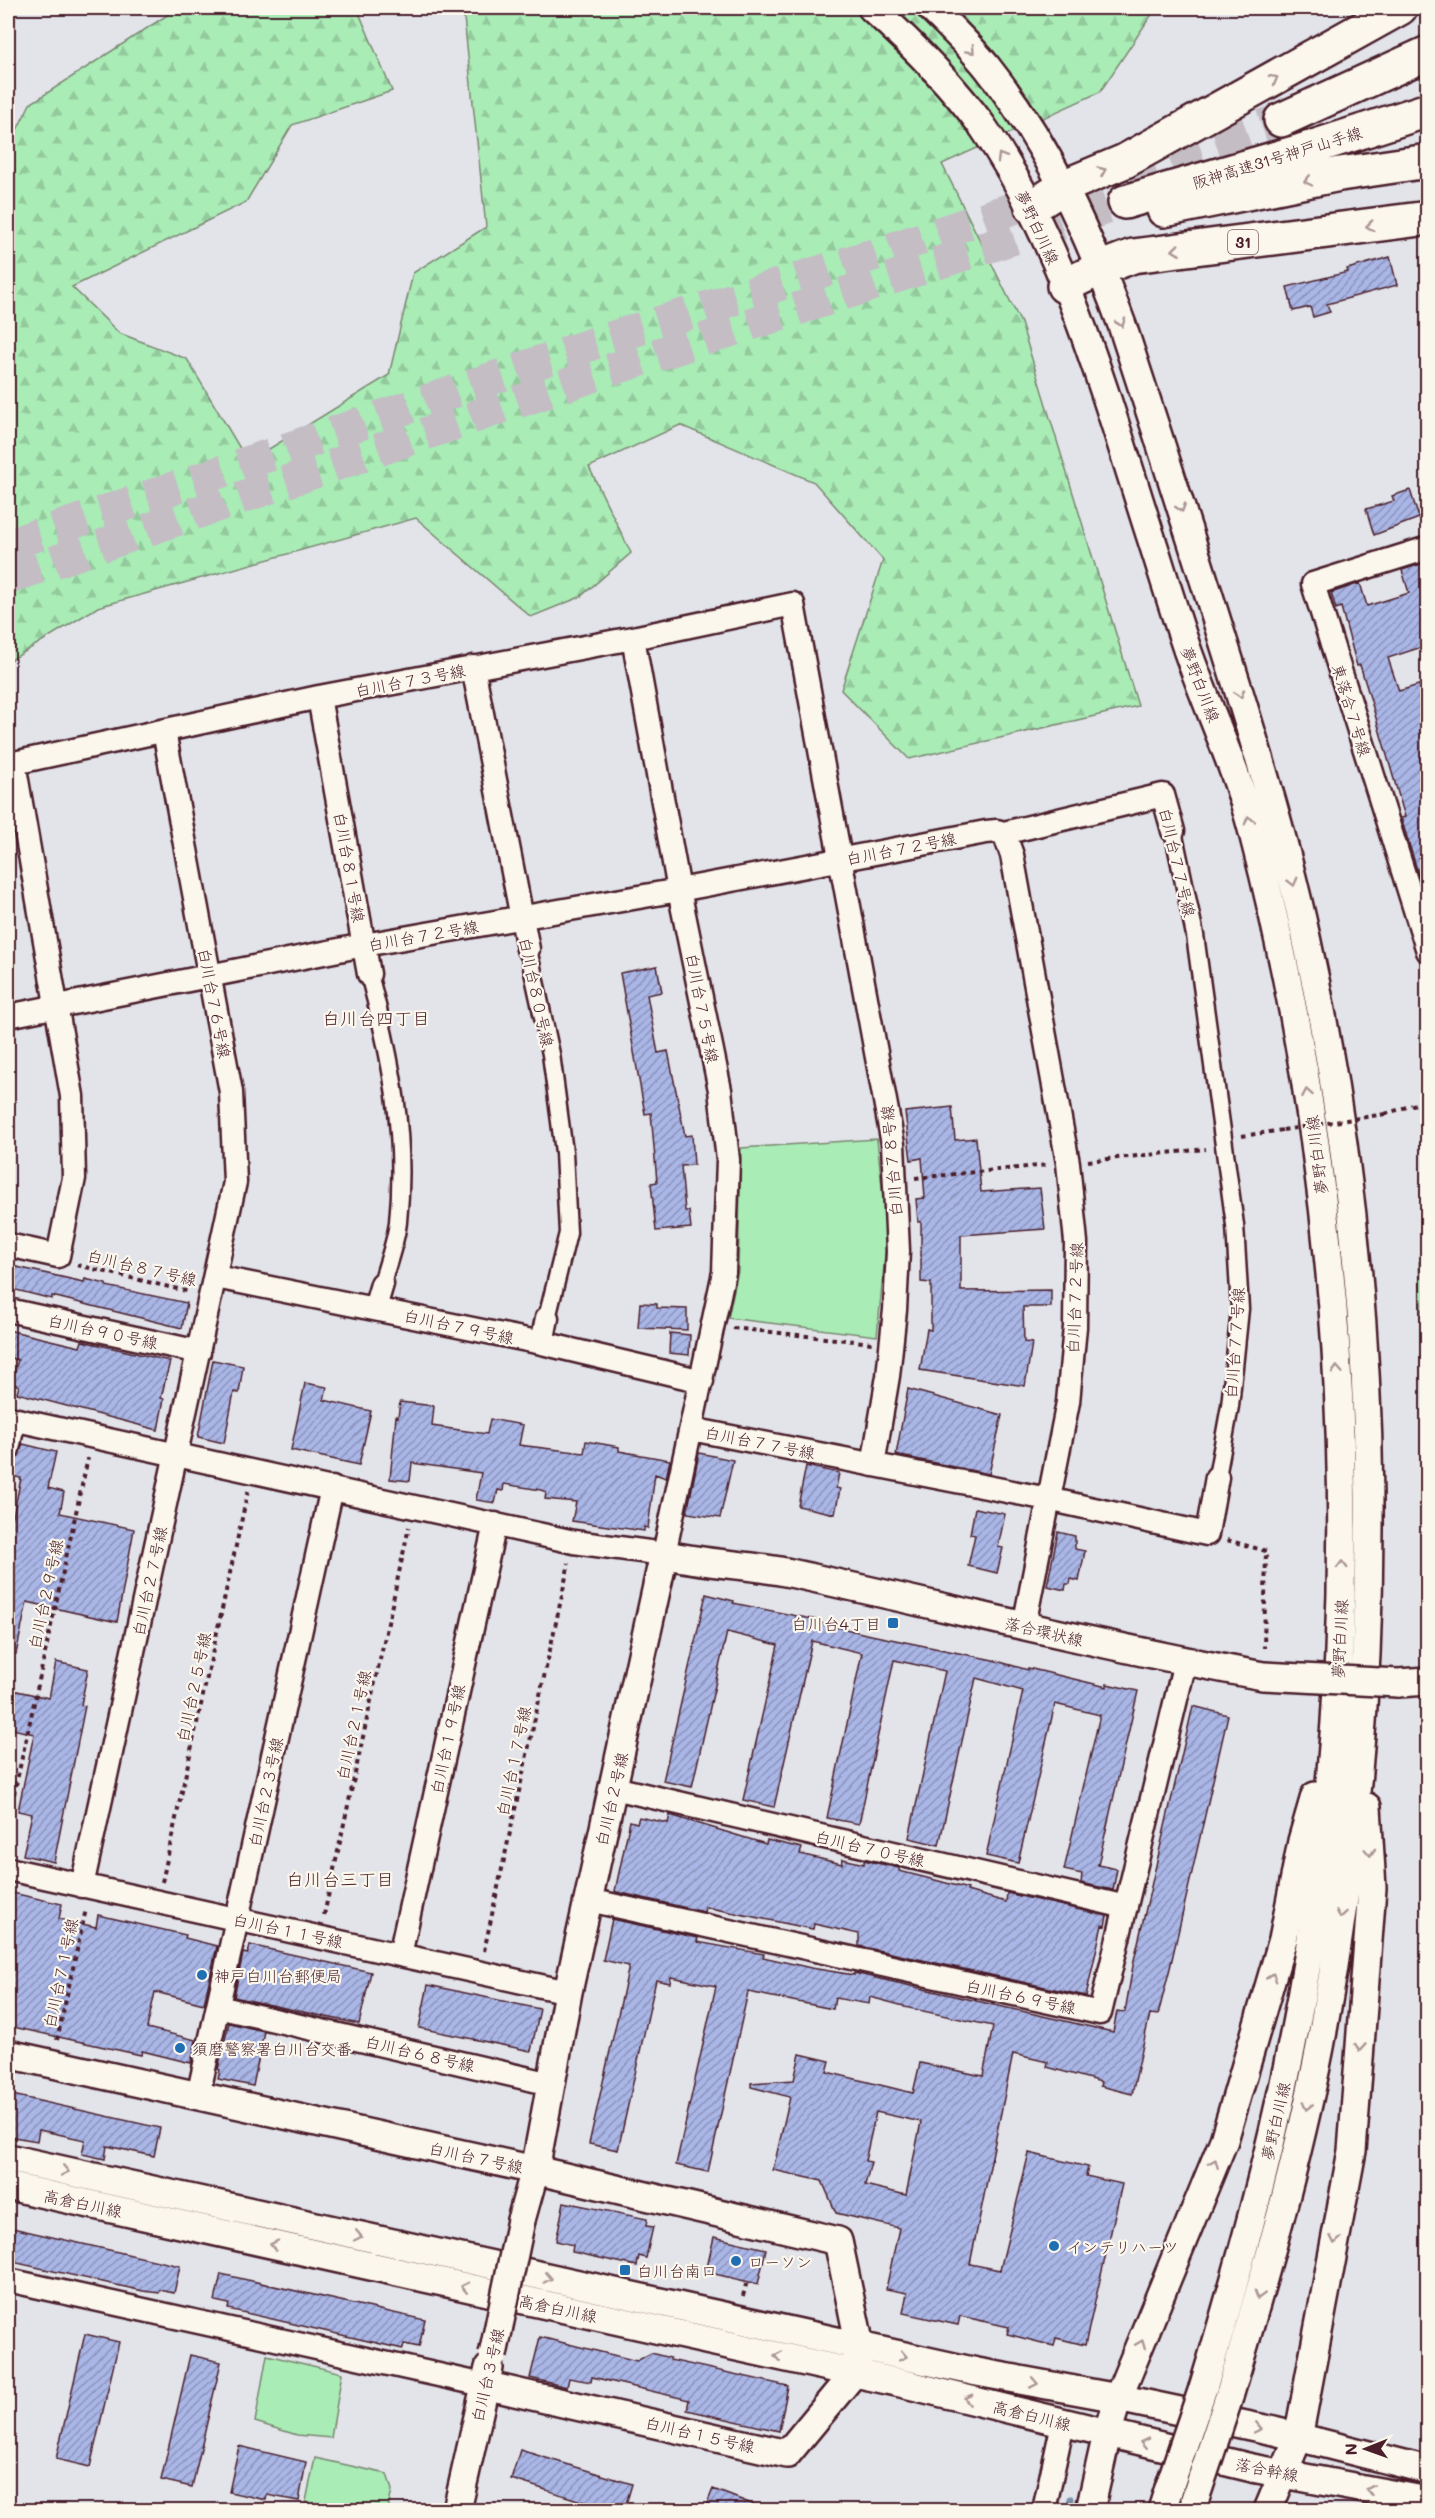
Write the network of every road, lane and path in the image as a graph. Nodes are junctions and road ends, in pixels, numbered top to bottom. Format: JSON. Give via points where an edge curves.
{"nodes":[{"id":1,"x":872,"y":8,"type":"edge"},
{"id":2,"x":931,"y":8,"type":"edge"},
{"id":3,"x":1400,"y":8,"type":"edge"},
{"id":4,"x":1428,"y":53,"type":"edge"},
{"id":5,"x":1428,"y":73,"type":"edge"},
{"id":6,"x":1428,"y":110,"type":"edge"},
{"id":7,"x":1428,"y":161,"type":"edge"},
{"id":8,"x":1065,"y":186,"type":"junction"},
{"id":9,"x":1032,"y":207,"type":"junction"},
{"id":10,"x":1428,"y":218,"type":"edge"},
{"id":11,"x":1101,"y":268,"type":"junction"},
{"id":12,"x":1065,"y":286,"type":"junction"},
{"id":13,"x":1428,"y":548,"type":"edge"},
{"id":14,"x":633,"y":638,"type":"junction"},
{"id":15,"x":473,"y":667,"type":"junction"},
{"id":16,"x":319,"y":697,"type":"junction"},
{"id":17,"x":164,"y":730,"type":"junction"},
{"id":18,"x":1173,"y":831,"type":"joint"},
{"id":19,"x":1004,"y":834,"type":"junction"},
{"id":20,"x":841,"y":860,"type":"junction"},
{"id":21,"x":679,"y":890,"type":"junction"},
{"id":22,"x":522,"y":918,"type":"junction"},
{"id":23,"x":364,"y":945,"type":"junction"},
{"id":24,"x":528,"y":949,"type":"joint"},
{"id":25,"x":1428,"y":951,"type":"edge"},
{"id":26,"x":209,"y":974,"type":"junction"},
{"id":27,"x":369,"y":974,"type":"joint"},
{"id":28,"x":55,"y":1006,"type":"junction"},
{"id":29,"x":8,"y":1016,"type":"edge"},
{"id":30,"x":1428,"y":1100,"type":"edge"},
{"id":31,"x":1224,"y":1138,"type":"junction"},
{"id":32,"x":8,"y":1245,"type":"edge"},
{"id":33,"x":58,"y":1256,"type":"junction"},
{"id":34,"x":216,"y":1277,"type":"junction"},
{"id":35,"x":382,"y":1284,"type":"joint"},
{"id":36,"x":375,"y":1308,"type":"junction"},
{"id":37,"x":8,"y":1310,"type":"edge"},
{"id":38,"x":548,"y":1318,"type":"joint"},
{"id":39,"x":714,"y":1326,"type":"junction"},
{"id":40,"x":542,"y":1343,"type":"junction"},
{"id":41,"x":892,"y":1346,"type":"junction"},
{"id":42,"x":199,"y":1352,"type":"junction"},
{"id":43,"x":702,"y":1381,"type":"junction"},
{"id":44,"x":11,"y":1419,"type":"edge"},
{"id":45,"x":691,"y":1429,"type":"junction"},
{"id":46,"x":8,"y":1449,"type":"edge"},
{"id":47,"x":89,"y":1453,"type":"dead end"},
{"id":48,"x":176,"y":1455,"type":"junction"},
{"id":49,"x":873,"y":1465,"type":"junction"},
{"id":50,"x":1217,"y":1477,"type":"joint"},
{"id":51,"x":332,"y":1488,"type":"junction"},
{"id":52,"x":249,"y":1489,"type":"dead end"},
{"id":53,"x":1048,"y":1500,"type":"junction"},
{"id":54,"x":411,"y":1518,"type":"dead end"},
{"id":55,"x":495,"y":1524,"type":"junction"},
{"id":56,"x":1207,"y":1534,"type":"junction"},
{"id":57,"x":664,"y":1554,"type":"junction"},
{"id":58,"x":571,"y":1555,"type":"dead end"},
{"id":59,"x":1024,"y":1626,"type":"junction"},
{"id":60,"x":1264,"y":1648,"type":"dead end"},
{"id":61,"x":1185,"y":1662,"type":"junction"},
{"id":62,"x":1428,"y":1681,"type":"edge"},
{"id":63,"x":1334,"y":1728,"type":"junction"},
{"id":64,"x":1362,"y":1731,"type":"junction"},
{"id":65,"x":614,"y":1788,"type":"junction"},
{"id":66,"x":8,"y":1821,"type":"edge"},
{"id":67,"x":8,"y":1869,"type":"edge"},
{"id":68,"x":86,"y":1886,"type":"junction"},
{"id":69,"x":589,"y":1900,"type":"junction"},
{"id":70,"x":158,"y":1901,"type":"junction"},
{"id":71,"x":1126,"y":1907,"type":"junction"},
{"id":72,"x":237,"y":1918,"type":"junction"},
{"id":73,"x":319,"y":1936,"type":"junction"},
{"id":74,"x":400,"y":1955,"type":"junction"},
{"id":75,"x":479,"y":1972,"type":"junction"},
{"id":76,"x":568,"y":1992,"type":"junction"},
{"id":77,"x":218,"y":2007,"type":"junction"},
{"id":78,"x":8,"y":2054,"type":"edge"},
{"id":79,"x":52,"y":2064,"type":"junction"},
{"id":80,"x":551,"y":2084,"type":"junction"},
{"id":81,"x":198,"y":2096,"type":"junction"},
{"id":82,"x":8,"y":2158,"type":"edge"},
{"id":83,"x":535,"y":2170,"type":"junction"},
{"id":84,"x":8,"y":2186,"type":"edge"},
{"id":85,"x":8,"y":2280,"type":"edge"},
{"id":86,"x":860,"y":2346,"type":"junction"},
{"id":87,"x":854,"y":2373,"type":"junction"},
{"id":88,"x":484,"y":2385,"type":"junction"},
{"id":89,"x":1118,"y":2398,"type":"junction"},
{"id":90,"x":1063,"y":2422,"type":"junction"},
{"id":91,"x":1107,"y":2434,"type":"junction"},
{"id":92,"x":1298,"y":2438,"type":"junction"},
{"id":93,"x":1428,"y":2470,"type":"edge"},
{"id":94,"x":1284,"y":2473,"type":"junction"},
{"id":95,"x":1165,"y":2501,"type":"edge"},
{"id":96,"x":1428,"y":2501,"type":"edge"},
{"id":97,"x":1194,"y":2505,"type":"edge"},
{"id":98,"x":456,"y":2511,"type":"edge"},
{"id":99,"x":1044,"y":2511,"type":"edge"},
{"id":100,"x":1090,"y":2511,"type":"edge"},
{"id":101,"x":1268,"y":2511,"type":"edge"}],
"edges":[{"from":9,"to":1,"type":"street","name":"夢野白川線","one_way":true,"via":[[983,127],[913,45]]},
{"from":2,"to":8,"type":"street","name":"夢野白川線","one_way":true,"via":[[986,66]]},
{"from":8,"to":3,"type":"highway","one_way":true,"via":[[1125,161]]},
{"from":4,"to":5,"type":"highway","name":"阪神高速31号神戸山手線","via":[[1281,120]]},
{"from":7,"to":6,"type":"highway","name":"阪神高速31号神戸山手線","one_way":true,"via":[[1340,174],[1227,199],[1129,208]]},
{"from":8,"to":9,"type":"highway"},
{"from":8,"to":11,"type":"street","name":"夢野白川線"},
{"from":9,"to":12,"type":"street","name":"夢野白川線"},
{"from":10,"to":11,"type":"highway","number":"31","one_way":true,"via":[[1133,256]]},
{"from":11,"to":12,"type":"highway","number":"31"},
{"from":11,"to":64,"type":"street","name":"夢野白川線","one_way":true,"via":[[1253,737],[1279,827],[1323,1018],[1360,1291],[1369,1549]]},
{"from":63,"to":12,"type":"street","name":"夢野白川線","one_way":true,"via":[[1342,1583],[1342,1455],[1336,1331],[1310,1109],[1289,988],[1251,824],[1188,652]]},
{"from":13,"to":25,"type":"street","name":"東落合７号線","via":[[1313,584]]},
{"from":14,"to":15,"type":"street","name":"白川台７３号線"},
{"from":14,"to":20,"type":"street","name":"白川台７３号線","via":[[793,604]]},
{"from":14,"to":21,"type":"street","name":"白川台７５号線"},
{"from":15,"to":16,"type":"street","name":"白川台７３号線"},
{"from":15,"to":22,"type":"street","name":"白川台８０号線"},
{"from":16,"to":17,"type":"street","name":"白川台７３号線"},
{"from":16,"to":23,"type":"street","name":"白川台８１号線"},
{"from":17,"to":26,"type":"street","name":"白川台７６号線"},
{"from":17,"to":28,"type":"street","name":"白川台７３号線","via":[[14,763]]},
{"from":18,"to":19,"type":"street","name":"白川台７７号線","via":[[1163,795]]},
{"from":18,"to":31,"type":"street","name":"白川台７７号線","via":[[1195,935]]},
{"from":19,"to":20,"type":"street","name":"白川台７２号線","via":[[986,832]]},
{"from":19,"to":53,"type":"street","name":"白川台７２号線","via":[[1012,855],[1061,1124],[1076,1242],[1076,1327],[1068,1402]]},
{"from":20,"to":21,"type":"street","name":"白川台７２号線"},
{"from":20,"to":41,"type":"street","name":"白川台７８号線","via":[[893,1144],[898,1251]]},
{"from":21,"to":22,"type":"street","name":"白川台７２号線"},
{"from":21,"to":39,"type":"street","name":"白川台７５号線","via":[[720,1090],[728,1160],[724,1272]]},
{"from":22,"to":23,"type":"street","name":"白川台７２号線"},
{"from":22,"to":24,"type":"street","name":"白川台８０号線"},
{"from":23,"to":26,"type":"street","name":"白川台７２号線"},
{"from":23,"to":27,"type":"street","name":"白川台８１号線"},
{"from":24,"to":38,"type":"street","name":"白川台８０号線","via":[[551,1054],[564,1152],[568,1233]]},
{"from":26,"to":28,"type":"street","name":"白川台７２号線"},
{"from":26,"to":34,"type":"street","name":"白川台７６号線","via":[[231,1092],[235,1182]]},
{"from":27,"to":35,"type":"street","name":"白川台８１号線","via":[[389,1050],[401,1136],[398,1224]]},
{"from":28,"to":29,"type":"street","name":"白川台７２号線"},
{"from":28,"to":33,"type":"street","via":[[72,1096],[74,1178]]},
{"from":30,"to":31,"type":"path","bridge":true,"via":[[1385,1114]]},
{"from":31,"to":50,"type":"street","name":"白川台７７号線","via":[[1240,1309],[1230,1406]]},
{"from":32,"to":33,"type":"street"},
{"from":33,"to":34,"type":"path","name":"白川台８７号線","via":[[80,1266],[199,1294]]},
{"from":34,"to":36,"type":"street","name":"白川台７９号線"},
{"from":34,"to":42,"type":"street","name":"白川台２７号線"},
{"from":35,"to":36,"type":"street"},
{"from":36,"to":40,"type":"street","name":"白川台７９号線"},
{"from":37,"to":42,"type":"street","name":"白川台９０号線"},
{"from":38,"to":40,"type":"street"},
{"from":39,"to":41,"type":"path"},
{"from":39,"to":43,"type":"street","name":"白川台７５号線"},
{"from":40,"to":43,"type":"street","name":"白川台７９号線"},
{"from":41,"to":49,"type":"street","name":"白川台７８号線"},
{"from":42,"to":48,"type":"street","name":"白川台２７号線"},
{"from":43,"to":45,"type":"street","name":"白川台７５号線"},
{"from":44,"to":46,"type":"street"},
{"from":44,"to":48,"type":"street"},
{"from":45,"to":49,"type":"street","name":"白川台７７号線"},
{"from":45,"to":57,"type":"street","name":"白川台２号線"},
{"from":47,"to":66,"type":"path","name":"白川台２９号線"},
{"from":48,"to":51,"type":"street"},
{"from":48,"to":68,"type":"street","name":"白川台２７号線"},
{"from":49,"to":53,"type":"street","name":"白川台７７号線"},
{"from":50,"to":56,"type":"street","name":"白川台７７号線"},
{"from":51,"to":55,"type":"street"},
{"from":51,"to":72,"type":"street","name":"白川台２３号線"},
{"from":52,"to":70,"type":"path","name":"白川台２５号線"},
{"from":53,"to":56,"type":"street","name":"白川台７７号線"},
{"from":53,"to":59,"type":"street","name":"白川台７２号線"},
{"from":54,"to":73,"type":"path","name":"白川台２１号線"},
{"from":55,"to":57,"type":"street","via":[[574,1542]]},
{"from":55,"to":74,"type":"street","name":"白川台１９号線"},
{"from":56,"to":60,"type":"path","via":[[1266,1551]]},
{"from":57,"to":59,"type":"street","name":"落合環状線","via":[[692,1561],[779,1570]]},
{"from":57,"to":65,"type":"street","name":"白川台２号線"},
{"from":58,"to":75,"type":"path","name":"白川台１７号線"},
{"from":59,"to":61,"type":"street","name":"落合環状線"},
{"from":61,"to":62,"type":"street","name":"落合環状線","bridge":true,"via":[[1263,1676]]},
{"from":61,"to":71,"type":"street","name":"白川台６９号線"},
{"from":89,"to":63,"type":"street","one_way":true,"via":[[1224,2140],[1283,1939],[1302,1841]]},
{"from":63,"to":95,"type":"street","name":"夢野白川線","bridge":true,"via":[[1320,1875],[1278,2112],[1257,2201],[1203,2388]]},
{"from":64,"to":92,"type":"street","one_way":true,"via":[[1372,1888],[1352,2151]]},
{"from":64,"to":97,"type":"street","name":"夢野白川線","one_way":true,"bridge":true,"via":[[1346,1884],[1319,2053],[1292,2175]]},
{"from":65,"to":69,"type":"street","name":"白川台２号線"},
{"from":65,"to":71,"type":"street","name":"白川台７０号線"},
{"from":67,"to":68,"type":"street","name":"白川台１１号線"},
{"from":68,"to":70,"type":"street","name":"白川台１１号線"},
{"from":68,"to":79,"type":"path","name":"白川台７１号線"},
{"from":69,"to":71,"type":"street","name":"白川台６９号線","via":[[1100,2013]]},
{"from":69,"to":76,"type":"street","name":"白川台２号線"},
{"from":70,"to":72,"type":"street","name":"白川台１１号線"},
{"from":72,"to":73,"type":"street","name":"白川台１１号線"},
{"from":72,"to":77,"type":"street","name":"白川台２３号線"},
{"from":73,"to":74,"type":"street","name":"白川台１１号線"},
{"from":74,"to":75,"type":"street","name":"白川台１１号線"},
{"from":75,"to":76,"type":"street","name":"白川台１１号線"},
{"from":76,"to":80,"type":"street","name":"白川台２号線"},
{"from":77,"to":80,"type":"street","name":"白川台６８号線"},
{"from":77,"to":81,"type":"street","name":"白川台２３号線"},
{"from":78,"to":79,"type":"street","name":"白川台７号線"},
{"from":79,"to":81,"type":"street","name":"白川台７号線"},
{"from":80,"to":83,"type":"street","name":"白川台２号線"},
{"from":81,"to":83,"type":"street","name":"白川台７号線"},
{"from":82,"to":86,"type":"street","name":"高倉白川線","one_way":true},
{"from":83,"to":86,"type":"street","name":"白川台７号線","via":[[838,2241]]},
{"from":83,"to":88,"type":"street","name":"白川台３号線","bridge":true},
{"from":87,"to":84,"type":"street","name":"高倉白川線","one_way":true},
{"from":85,"to":88,"type":"street"},
{"from":86,"to":87,"type":"street","name":"白川台１５号線"},
{"from":86,"to":89,"type":"street","name":"高倉白川線","one_way":true},
{"from":87,"to":88,"type":"street","name":"白川台１５号線","via":[[787,2454]]},
{"from":90,"to":87,"type":"street","name":"高倉白川線","one_way":true},
{"from":88,"to":98,"type":"street","name":"白川台３号線"},
{"from":89,"to":91,"type":"street"},
{"from":89,"to":92,"type":"street","one_way":true},
{"from":90,"to":91,"type":"street","name":"高倉白川線"},
{"from":90,"to":99,"type":"street"},
{"from":94,"to":91,"type":"street","name":"落合幹線","one_way":true},
{"from":91,"to":100,"type":"street"},
{"from":92,"to":93,"type":"street"},
{"from":92,"to":94,"type":"street"},
{"from":96,"to":94,"type":"street","name":"落合幹線","one_way":true},
{"from":94,"to":101,"type":"street"}]}
